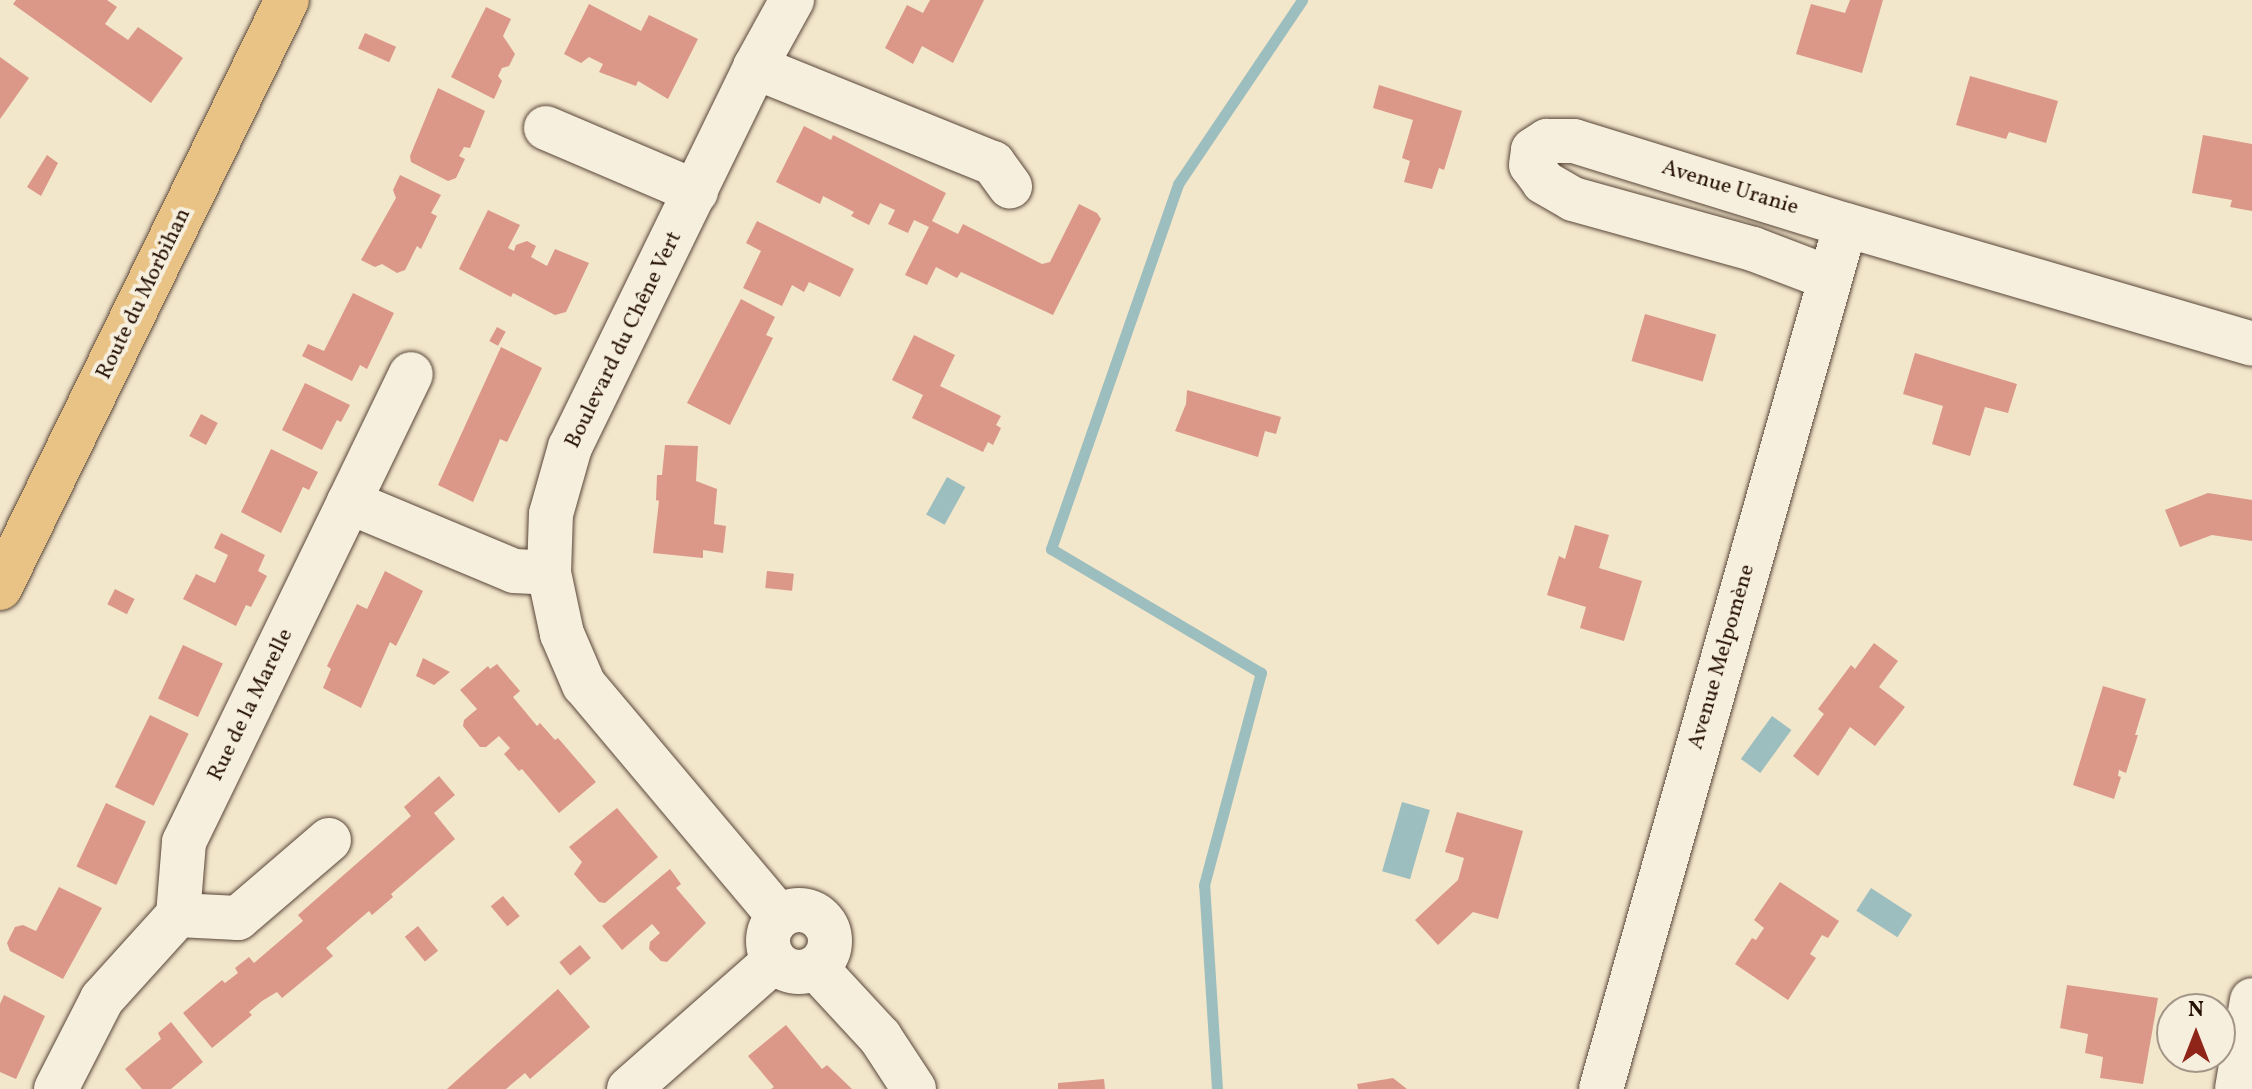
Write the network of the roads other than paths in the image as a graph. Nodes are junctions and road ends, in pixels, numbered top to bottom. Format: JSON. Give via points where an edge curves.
{"nodes":[{"id":1,"x":792,"y":0,"type":"edge"},
{"id":2,"x":277,"y":4,"type":"edge"},
{"id":3,"x":755,"y":67,"type":"junction"},
{"id":4,"x":546,"y":128,"type":"dead end"},
{"id":5,"x":1010,"y":186,"type":"dead end"},
{"id":6,"x":696,"y":192,"type":"junction"},
{"id":7,"x":1846,"y":225,"type":"junction"},
{"id":8,"x":1829,"y":278,"type":"junction"},
{"id":9,"x":2252,"y":344,"type":"edge"},
{"id":10,"x":411,"y":374,"type":"dead end"},
{"id":11,"x":349,"y":502,"type":"junction"},
{"id":12,"x":549,"y":573,"type":"junction"},
{"id":13,"x":0,"y":588,"type":"edge"},
{"id":14,"x":329,"y":840,"type":"dead end"},
{"id":15,"x":178,"y":915,"type":"junction"},
{"id":16,"x":778,"y":915,"type":"junction"},
{"id":17,"x":773,"y":962,"type":"junction"},
{"id":18,"x":817,"y":969,"type":"junction"},
{"id":19,"x":2252,"y":1000,"type":"edge"},
{"id":20,"x":56,"y":1089,"type":"edge"},
{"id":21,"x":629,"y":1089,"type":"edge"},
{"id":22,"x":914,"y":1089,"type":"edge"},
{"id":23,"x":1601,"y":1089,"type":"edge"},
{"id":24,"x":2237,"y":1089,"type":"edge"}],
"edges":[{"from":1,"to":3,"type":"street","name":"Boulevard du Chêne Vert"},
{"from":2,"to":13,"type":"main road","name":"Route du Morbihan"},
{"from":3,"to":5,"type":"street","via":[[993,163]]},
{"from":3,"to":6,"type":"street","name":"Boulevard du Chêne Vert"},
{"from":4,"to":6,"type":"street"},
{"from":6,"to":12,"type":"street","name":"Boulevard du Chêne Vert","via":[[570,447],[551,514]]},
{"from":7,"to":8,"type":"street","name":"Avenue Melpomène"},
{"from":7,"to":8,"type":"street","name":"Avenue Uranie","via":[[1574,141],[1547,141],[1533,150],[1531,165],[1544,182],[1573,199],[1753,249]]},
{"from":7,"to":9,"type":"street","name":"Avenue Uranie"},
{"from":8,"to":23,"type":"street","name":"Avenue Melpomène"},
{"from":10,"to":11,"type":"street","name":"Rue de la Marelle"},
{"from":11,"to":12,"type":"street","via":[[514,571]]},
{"from":11,"to":15,"type":"street","name":"Rue de la Marelle","via":[[184,842]]},
{"from":12,"to":16,"type":"street","name":"Boulevard du Chêne Vert","via":[[562,634],[584,685]]},
{"from":14,"to":15,"type":"street","via":[[238,918]]},
{"from":15,"to":20,"type":"street","via":[[102,999]]},
{"from":16,"to":17,"type":"street","via":[[766,942]]},
{"from":16,"to":18,"type":"street","via":[[801,908],[827,923],[832,947]]},
{"from":17,"to":18,"type":"street","via":[[798,974]]},
{"from":17,"to":21,"type":"street"},
{"from":18,"to":22,"type":"street","via":[[880,1037]]},
{"from":19,"to":24,"type":"street"}]}
